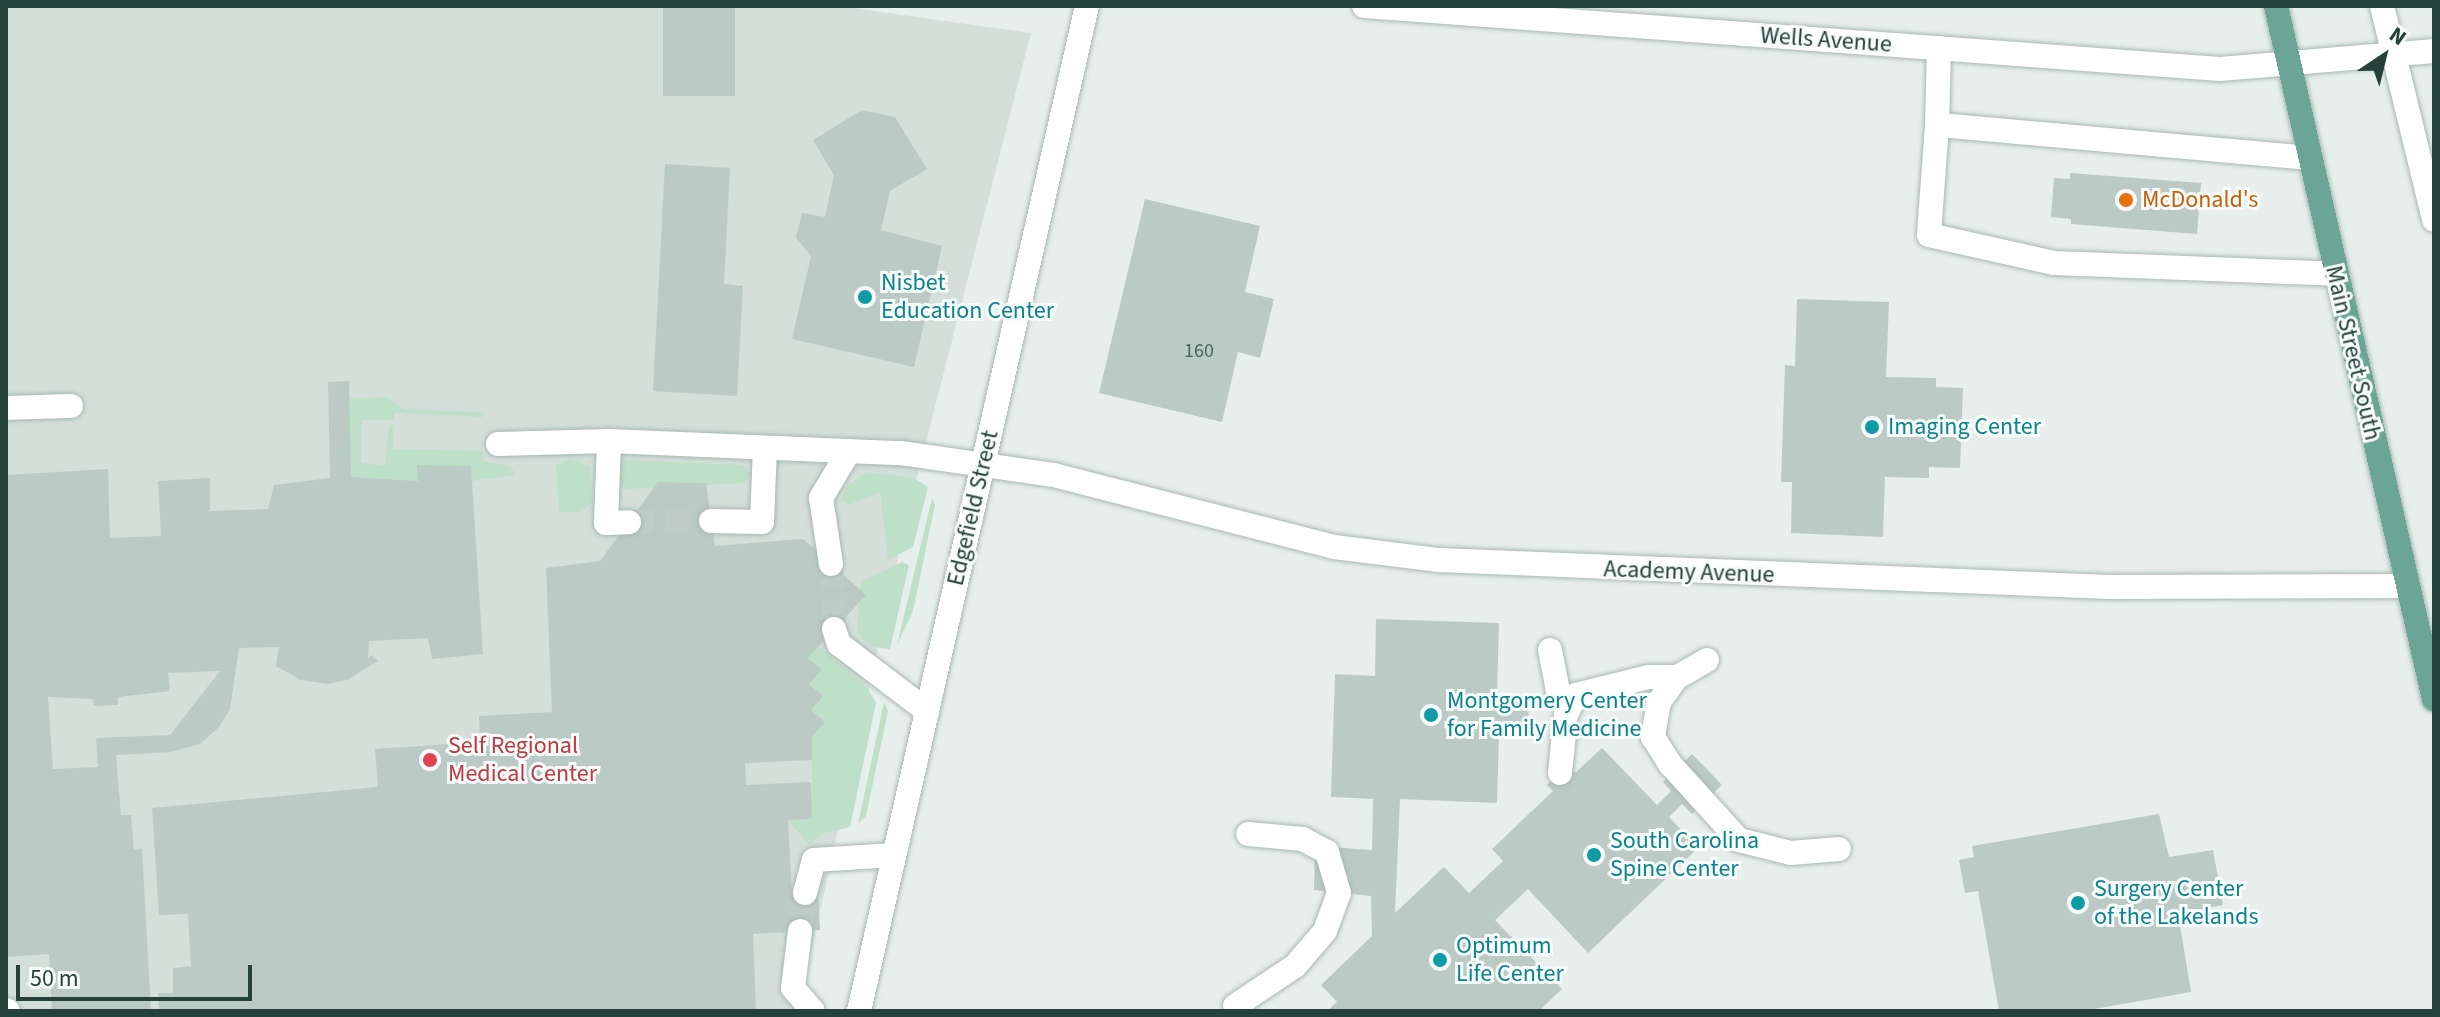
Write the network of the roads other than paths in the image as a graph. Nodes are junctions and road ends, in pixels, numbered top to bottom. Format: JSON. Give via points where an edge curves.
{"nodes":[{"id":1,"x":1087,"y":6,"type":"edge"},
{"id":2,"x":1364,"y":6,"type":"edge"},
{"id":3,"x":2276,"y":6,"type":"edge"},
{"id":4,"x":2382,"y":6,"type":"edge"},
{"id":5,"x":1939,"y":48,"type":"junction"},
{"id":6,"x":2434,"y":51,"type":"edge"},
{"id":7,"x":2394,"y":57,"type":"junction"},
{"id":8,"x":2287,"y":64,"type":"junction"},
{"id":9,"x":1937,"y":125,"type":"junction"},
{"id":10,"x":2309,"y":158,"type":"junction"},
{"id":11,"x":2434,"y":220,"type":"edge"},
{"id":12,"x":2335,"y":274,"type":"junction"},
{"id":13,"x":71,"y":406,"type":"dead end"},
{"id":14,"x":6,"y":408,"type":"edge"},
{"id":15,"x":609,"y":441,"type":"junction"},
{"id":16,"x":498,"y":444,"type":"dead end"},
{"id":17,"x":765,"y":448,"type":"junction"},
{"id":18,"x":849,"y":451,"type":"junction"},
{"id":19,"x":982,"y":465,"type":"junction"},
{"id":20,"x":711,"y":521,"type":"tunnel mouth"},
{"id":21,"x":629,"y":522,"type":"tunnel mouth"},
{"id":22,"x":831,"y":564,"type":"tunnel mouth"},
{"id":23,"x":2407,"y":586,"type":"junction"},
{"id":24,"x":834,"y":629,"type":"tunnel mouth"},
{"id":25,"x":1550,"y":650,"type":"dead end"},
{"id":26,"x":1707,"y":660,"type":"dead end"},
{"id":27,"x":1677,"y":677,"type":"junction"},
{"id":28,"x":2434,"y":699,"type":"edge"},
{"id":29,"x":1572,"y":702,"type":"junction"},
{"id":30,"x":927,"y":711,"type":"junction"},
{"id":31,"x":1560,"y":773,"type":"dead end"},
{"id":32,"x":1248,"y":834,"type":"dead end"},
{"id":33,"x":1839,"y":849,"type":"dead end"},
{"id":34,"x":894,"y":855,"type":"junction"},
{"id":35,"x":805,"y":893,"type":"tunnel mouth"},
{"id":36,"x":800,"y":931,"type":"tunnel mouth"},
{"id":37,"x":1235,"y":1006,"type":"dead end"},
{"id":38,"x":813,"y":1011,"type":"edge"},
{"id":39,"x":859,"y":1011,"type":"edge"}],
"edges":[{"from":1,"to":19,"type":"street","name":"Edgefield Street"},
{"from":2,"to":5,"type":"street","name":"Wells Avenue"},
{"from":3,"to":8,"type":"main road","name":"Main Street South"},
{"from":4,"to":7,"type":"street"},
{"from":5,"to":8,"type":"street","name":"Wells Avenue","via":[[2220,69]]},
{"from":5,"to":9,"type":"street"},
{"from":6,"to":7,"type":"street","name":"Wells Avenue"},
{"from":7,"to":8,"type":"street","name":"Wells Avenue"},
{"from":7,"to":11,"type":"street"},
{"from":8,"to":10,"type":"main road","name":"Main Street South"},
{"from":9,"to":10,"type":"street"},
{"from":9,"to":12,"type":"street","via":[[1929,235],[2054,263]]},
{"from":10,"to":12,"type":"main road","name":"Main Street South"},
{"from":12,"to":23,"type":"main road","name":"Main Street South"},
{"from":13,"to":14,"type":"street"},
{"from":15,"to":16,"type":"street","name":"Academy Avenue"},
{"from":15,"to":17,"type":"street","name":"Academy Avenue"},
{"from":15,"to":21,"type":"street","via":[[606,523]]},
{"from":17,"to":18,"type":"street","name":"Academy Avenue"},
{"from":17,"to":20,"type":"street","via":[[762,522]]},
{"from":18,"to":19,"type":"street","name":"Academy Avenue"},
{"from":18,"to":22,"type":"street","via":[[821,498]]},
{"from":19,"to":23,"type":"street","name":"Academy Avenue","via":[[1054,475],[1334,547],[1439,560],[2093,586]]},
{"from":19,"to":30,"type":"street","name":"Edgefield Street"},
{"from":23,"to":28,"type":"main road","name":"Main Street South"},
{"from":24,"to":30,"type":"street","via":[[839,644]]},
{"from":25,"to":29,"type":"street","via":[[1558,691]]},
{"from":26,"to":27,"type":"street"},
{"from":27,"to":29,"type":"street","via":[[1648,677],[1576,695]]},
{"from":27,"to":33,"type":"street","via":[[1659,702],[1653,737],[1711,811],[1739,840],[1791,853]]},
{"from":29,"to":31,"type":"street"},
{"from":30,"to":34,"type":"street","name":"Edgefield Street"},
{"from":32,"to":37,"type":"street","via":[[1303,839],[1327,852],[1339,893],[1325,931],[1295,966]]},
{"from":34,"to":35,"type":"street","via":[[814,860]]},
{"from":34,"to":39,"type":"street","name":"Edgefield Street"},
{"from":36,"to":38,"type":"street","via":[[793,988]]}]}
